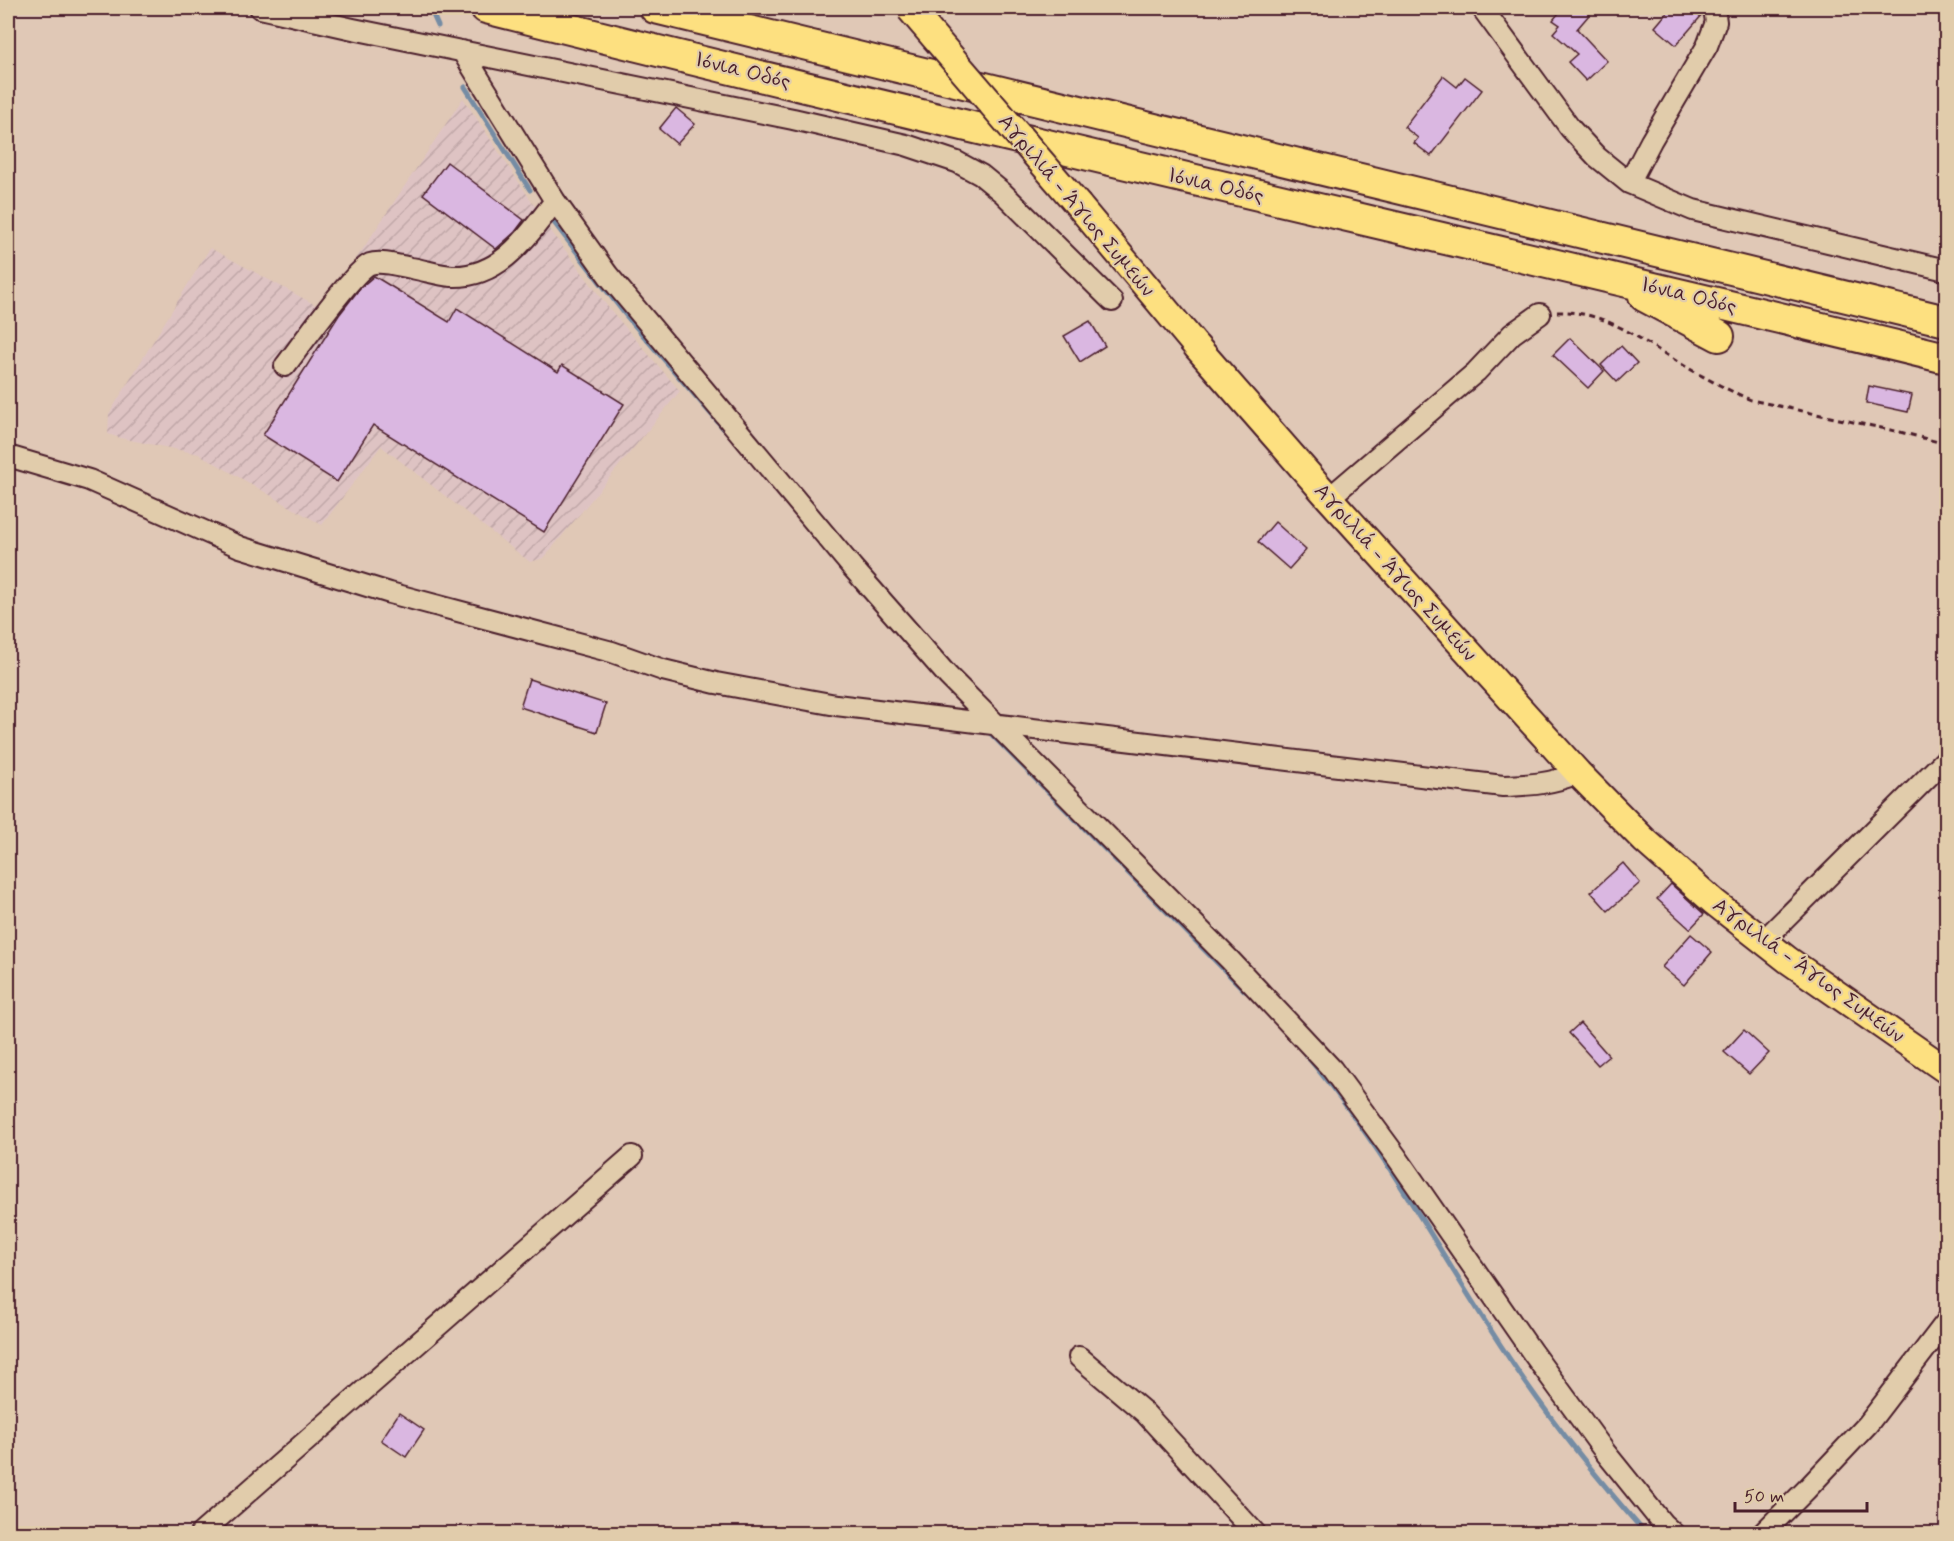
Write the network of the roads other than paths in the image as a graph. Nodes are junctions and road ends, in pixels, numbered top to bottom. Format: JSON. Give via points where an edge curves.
{"nodes":[{"id":1,"x":260,"y":8,"type":"edge"},
{"id":2,"x":486,"y":8,"type":"edge"},
{"id":3,"x":655,"y":8,"type":"edge"},
{"id":4,"x":909,"y":8,"type":"edge"},
{"id":5,"x":1482,"y":8,"type":"edge"},
{"id":6,"x":1714,"y":8,"type":"edge"},
{"id":7,"x":462,"y":51,"type":"junction"},
{"id":8,"x":1629,"y":183,"type":"junction"},
{"id":9,"x":555,"y":201,"type":"junction"},
{"id":10,"x":1947,"y":270,"type":"edge"},
{"id":11,"x":1605,"y":275,"type":"junction"},
{"id":12,"x":1112,"y":301,"type":"dead end"},
{"id":13,"x":1540,"y":314,"type":"road end"},
{"id":14,"x":1947,"y":321,"type":"edge"},
{"id":15,"x":1719,"y":336,"type":"dead end"},
{"id":16,"x":1947,"y":358,"type":"edge"},
{"id":17,"x":285,"y":366,"type":"dead end"},
{"id":18,"x":8,"y":456,"type":"edge"},
{"id":19,"x":1329,"y":498,"type":"junction"},
{"id":20,"x":996,"y":725,"type":"junction"},
{"id":21,"x":1947,"y":759,"type":"edge"},
{"id":22,"x":1578,"y":773,"type":"junction"},
{"id":23,"x":1763,"y":941,"type":"junction"},
{"id":24,"x":1947,"y":1070,"type":"edge"},
{"id":25,"x":632,"y":1156,"type":"dead end"},
{"id":26,"x":1947,"y":1322,"type":"edge"},
{"id":27,"x":1079,"y":1357,"type":"dead end"},
{"id":28,"x":200,"y":1533,"type":"edge"},
{"id":29,"x":1256,"y":1533,"type":"edge"},
{"id":30,"x":1674,"y":1533,"type":"edge"},
{"id":31,"x":1762,"y":1533,"type":"edge"}],
"edges":[{"from":1,"to":7,"type":"street"},
{"from":2,"to":11,"type":"highway","name":"Ιόνια Οδός"},
{"from":3,"to":14,"type":"highway","name":"Ιόνια Οδός"},
{"from":4,"to":19,"type":"main road","name":"Αγριλιά - Άγιος Συμεών","bridge":true},
{"from":5,"to":8,"type":"street","via":[[1570,128]]},
{"from":6,"to":8,"type":"street","via":[[1716,22],[1707,46]]},
{"from":7,"to":9,"type":"street"},
{"from":7,"to":12,"type":"street","via":[[804,122],[906,145],[957,162],[1003,193]]},
{"from":8,"to":10,"type":"street","via":[[1693,210]]},
{"from":9,"to":17,"type":"street","via":[[519,247],[478,273],[452,276],[370,264],[339,296]]},
{"from":9,"to":20,"type":"street","via":[[608,275],[831,542]]},
{"from":11,"to":15,"type":"highway"},
{"from":11,"to":16,"type":"highway","name":"Ιόνια Οδός"},
{"from":13,"to":19,"type":"street","via":[[1512,334],[1476,372]]},
{"from":18,"to":20,"type":"street","via":[[89,480],[240,547],[390,593],[612,652],[663,670],[836,705]]},
{"from":19,"to":22,"type":"main road","name":"Αγριλιά - Άγιος Συμεών"},
{"from":20,"to":22,"type":"street","via":[[1503,786],[1537,785]]},
{"from":20,"to":30,"type":"street","via":[[1230,960],[1332,1069],[1605,1452]]},
{"from":21,"to":23,"type":"street"},
{"from":22,"to":23,"type":"main road","name":"Αγριλιά - Άγιος Συμεών","via":[[1644,840]]},
{"from":23,"to":24,"type":"main road","name":"Αγριλιά - Άγιος Συμεών"},
{"from":25,"to":28,"type":"street"},
{"from":26,"to":31,"type":"street","via":[[1868,1424]]},
{"from":27,"to":29,"type":"street","via":[[1144,1412]]}]}
